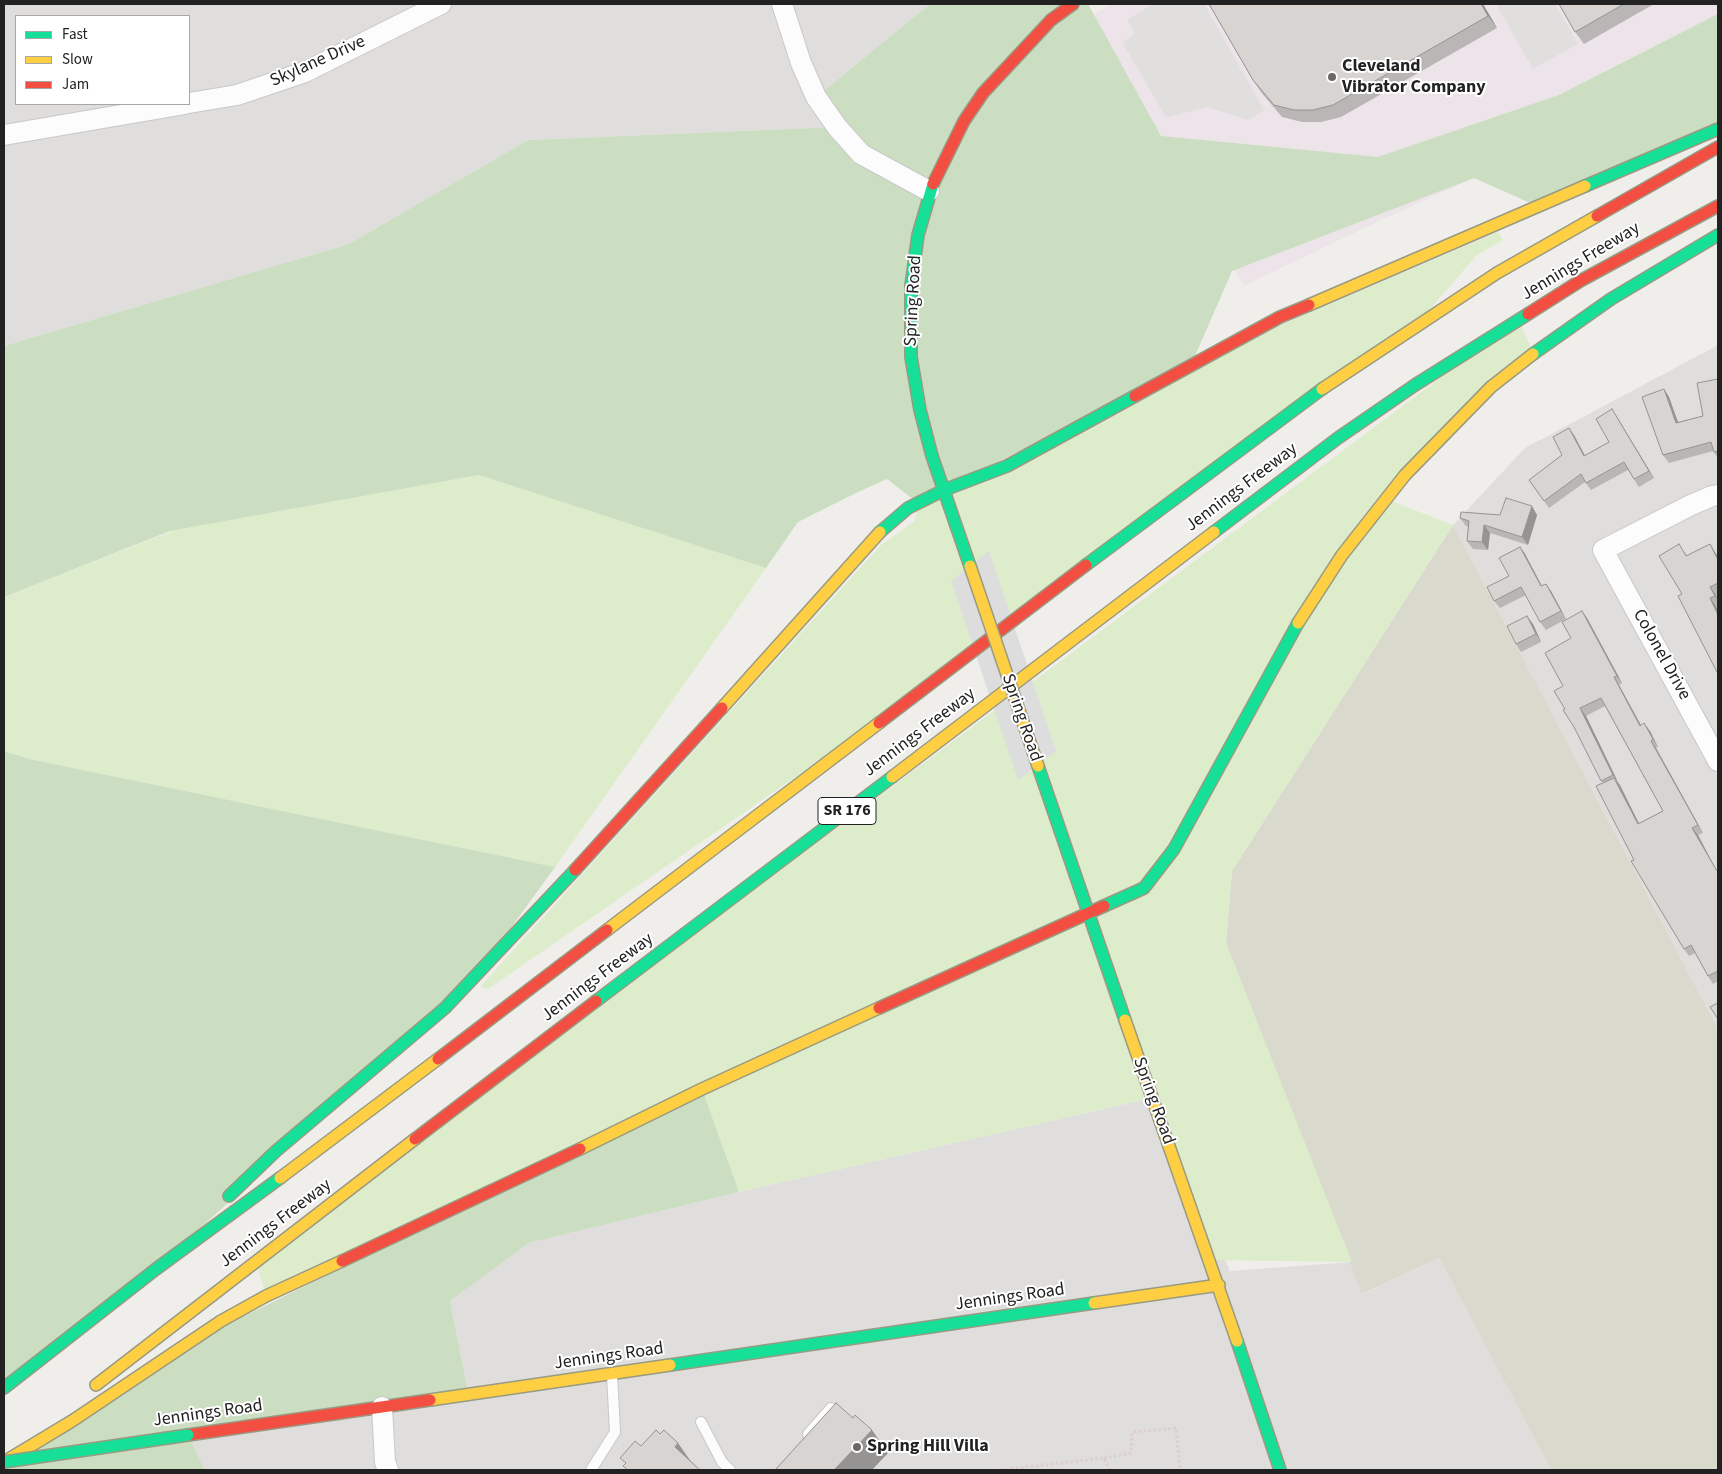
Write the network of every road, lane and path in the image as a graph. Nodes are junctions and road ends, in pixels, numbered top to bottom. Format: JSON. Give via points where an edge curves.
{"nodes":[{"id":1,"x":441,"y":4,"type":"edge"},
{"id":2,"x":782,"y":4,"type":"edge"},
{"id":3,"x":1073,"y":4,"type":"edge"},
{"id":4,"x":190,"y":103,"type":"edge"},
{"id":5,"x":176,"y":105,"type":"edge"},
{"id":6,"x":1718,"y":129,"type":"edge"},
{"id":7,"x":4,"y":135,"type":"edge"},
{"id":8,"x":1718,"y":147,"type":"edge"},
{"id":9,"x":929,"y":191,"type":"junction"},
{"id":10,"x":1718,"y":206,"type":"edge"},
{"id":11,"x":1718,"y":235,"type":"edge"},
{"id":12,"x":944,"y":490,"type":"junction"},
{"id":13,"x":1718,"y":496,"type":"edge"},
{"id":14,"x":1718,"y":761,"type":"edge"},
{"id":15,"x":1087,"y":914,"type":"junction"},
{"id":16,"x":222,"y":1202,"type":"dead end"},
{"id":17,"x":209,"y":1216,"type":"dead end"},
{"id":18,"x":156,"y":1269,"type":"junction"},
{"id":19,"x":1219,"y":1285,"type":"junction"},
{"id":20,"x":612,"y":1374,"type":"junction"},
{"id":21,"x":4,"y":1388,"type":"edge"},
{"id":22,"x":83,"y":1395,"type":"dead end"},
{"id":23,"x":382,"y":1407,"type":"junction"},
{"id":24,"x":831,"y":1408,"type":"edge"},
{"id":25,"x":51,"y":1420,"type":"dead end"},
{"id":26,"x":701,"y":1422,"type":"dead end"},
{"id":27,"x":800,"y":1443,"type":"edge"},
{"id":28,"x":4,"y":1456,"type":"edge"},
{"id":29,"x":1104,"y":1458,"type":"junction"},
{"id":30,"x":4,"y":1462,"type":"edge"},
{"id":31,"x":388,"y":1470,"type":"edge"},
{"id":32,"x":590,"y":1470,"type":"edge"},
{"id":33,"x":730,"y":1470,"type":"edge"},
{"id":34,"x":1001,"y":1470,"type":"edge"},
{"id":35,"x":1110,"y":1470,"type":"edge"},
{"id":36,"x":1180,"y":1470,"type":"edge"},
{"id":37,"x":1280,"y":1470,"type":"edge"}],
"edges":[{"from":1,"to":4,"type":"street","name":"Skylane Drive","via":[[305,72],[237,95]]},
{"from":2,"to":9,"type":"street","via":[[805,72],[816,97],[836,127],[861,154]]},
{"from":3,"to":9,"type":"main road","name":"Spring Road","via":[[1051,20],[983,93],[964,121]]},
{"from":5,"to":7,"type":"street","name":"Skylane Drive"},
{"from":6,"to":12,"type":"main road","via":[[1280,317],[1007,466]]},
{"from":8,"to":18,"type":"main road","name":"Jennings Freeway","number":"SR 176","via":[[1497,273],[1320,390]]},
{"from":9,"to":12,"type":"main road","name":"Spring Road","via":[[918,235],[911,286],[911,357],[920,410]]},
{"from":10,"to":22,"type":"main road","name":"Jennings Freeway","number":"SR 176","via":[[1580,280],[1338,438],[287,1236]]},
{"from":11,"to":15,"type":"main road","via":[[1611,299],[1534,353],[1491,387],[1405,475],[1342,555],[1287,641],[1174,849],[1144,888]]},
{"from":12,"to":15,"type":"main road","name":"Spring Road","bridge":true},
{"from":12,"to":16,"type":"main road","via":[[908,508],[876,536],[575,871],[445,1008],[276,1151]]},
{"from":13,"to":14,"type":"street","name":"Colonel Drive","via":[[1691,505],[1603,550]]},
{"from":15,"to":19,"type":"main road","name":"Spring Road"},
{"from":15,"to":30,"type":"main road","via":[[702,1089],[266,1296],[221,1321],[72,1421]]},
{"from":17,"to":18,"type":"main road"},
{"from":18,"to":21,"type":"main road","name":"Jennings Freeway","number":"SR 176"},
{"from":19,"to":20,"type":"main road","name":"Jennings Road"},
{"from":19,"to":37,"type":"main road","name":"Spring Road"},
{"from":20,"to":23,"type":"main road","name":"Jennings Road"},
{"from":20,"to":32,"type":"lane","via":[[615,1432]]},
{"from":23,"to":30,"type":"main road","name":"Jennings Road","bridge":true},
{"from":23,"to":31,"type":"street"},
{"from":24,"to":27,"type":"lane"},
{"from":25,"to":28,"type":"main road"},
{"from":26,"to":33,"type":"lane","via":[[722,1462]]},
{"from":29,"to":34,"type":"path"},
{"from":29,"to":35,"type":"path"},
{"from":29,"to":36,"type":"path","via":[[1131,1453],[1132,1432],[1176,1428]]}]}
